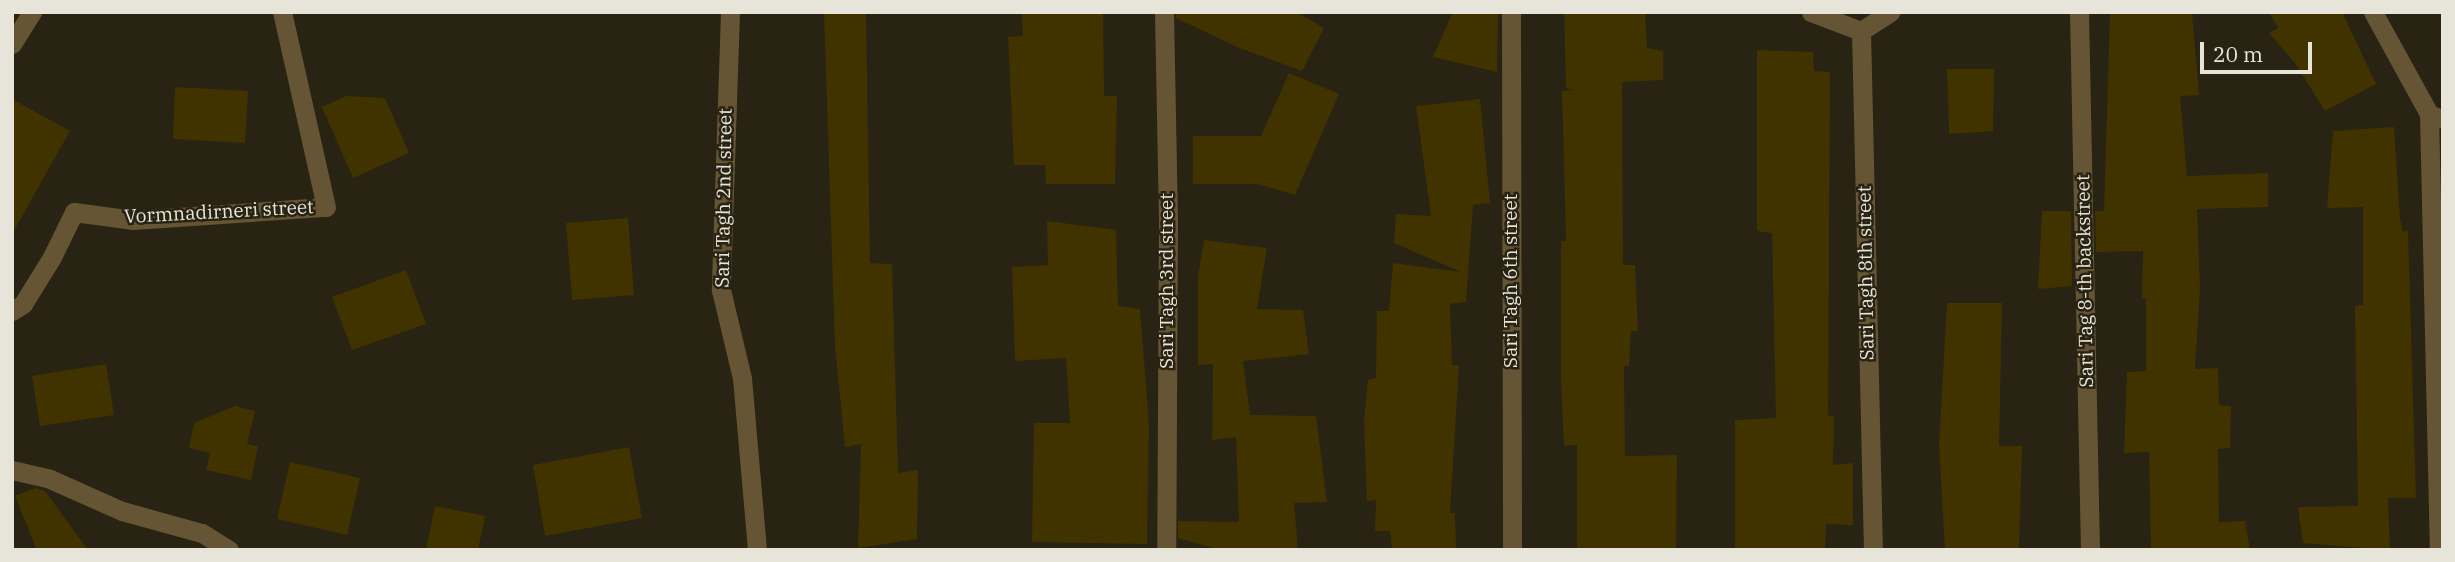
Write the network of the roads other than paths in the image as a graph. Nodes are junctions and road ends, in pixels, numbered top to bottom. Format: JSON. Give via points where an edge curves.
{"nodes":[{"id":1,"x":33,"y":12,"type":"edge"},
{"id":2,"x":282,"y":12,"type":"edge"},
{"id":3,"x":730,"y":12,"type":"edge"},
{"id":4,"x":1164,"y":12,"type":"edge"},
{"id":5,"x":1511,"y":12,"type":"edge"},
{"id":6,"x":1811,"y":12,"type":"edge"},
{"id":7,"x":1890,"y":12,"type":"edge"},
{"id":8,"x":2079,"y":12,"type":"edge"},
{"id":9,"x":2373,"y":12,"type":"edge"},
{"id":10,"x":1861,"y":31,"type":"junction"},
{"id":11,"x":12,"y":44,"type":"edge"},
{"id":12,"x":2436,"y":117,"type":"edge"},
{"id":13,"x":12,"y":311,"type":"edge"},
{"id":14,"x":12,"y":470,"type":"edge"},
{"id":15,"x":229,"y":550,"type":"edge"},
{"id":16,"x":757,"y":550,"type":"edge"},
{"id":17,"x":1166,"y":550,"type":"edge"},
{"id":18,"x":1512,"y":550,"type":"edge"},
{"id":19,"x":1873,"y":550,"type":"edge"},
{"id":20,"x":2090,"y":550,"type":"edge"},
{"id":21,"x":2439,"y":550,"type":"edge"}],
"edges":[{"from":1,"to":11,"type":"street"},
{"from":2,"to":13,"type":"street","name":"Vormnadirneri street","via":[[326,207],[132,220],[74,212],[23,304]]},
{"from":3,"to":16,"type":"street","name":"Sari Tagh 2nd street","via":[[721,290],[742,379]]},
{"from":4,"to":17,"type":"street","name":"Sari Tagh 3rd street"},
{"from":5,"to":18,"type":"street","name":"Sari Tagh 6th street"},
{"from":6,"to":10,"type":"street"},
{"from":7,"to":10,"type":"street"},
{"from":8,"to":20,"type":"street","name":"Sari Tag 8-th backstreet"},
{"from":9,"to":12,"type":"street"},
{"from":10,"to":19,"type":"street","name":"Sari Tagh 8th street"},
{"from":12,"to":21,"type":"street"},
{"from":14,"to":15,"type":"street","via":[[50,479],[122,511],[202,533]]}]}
